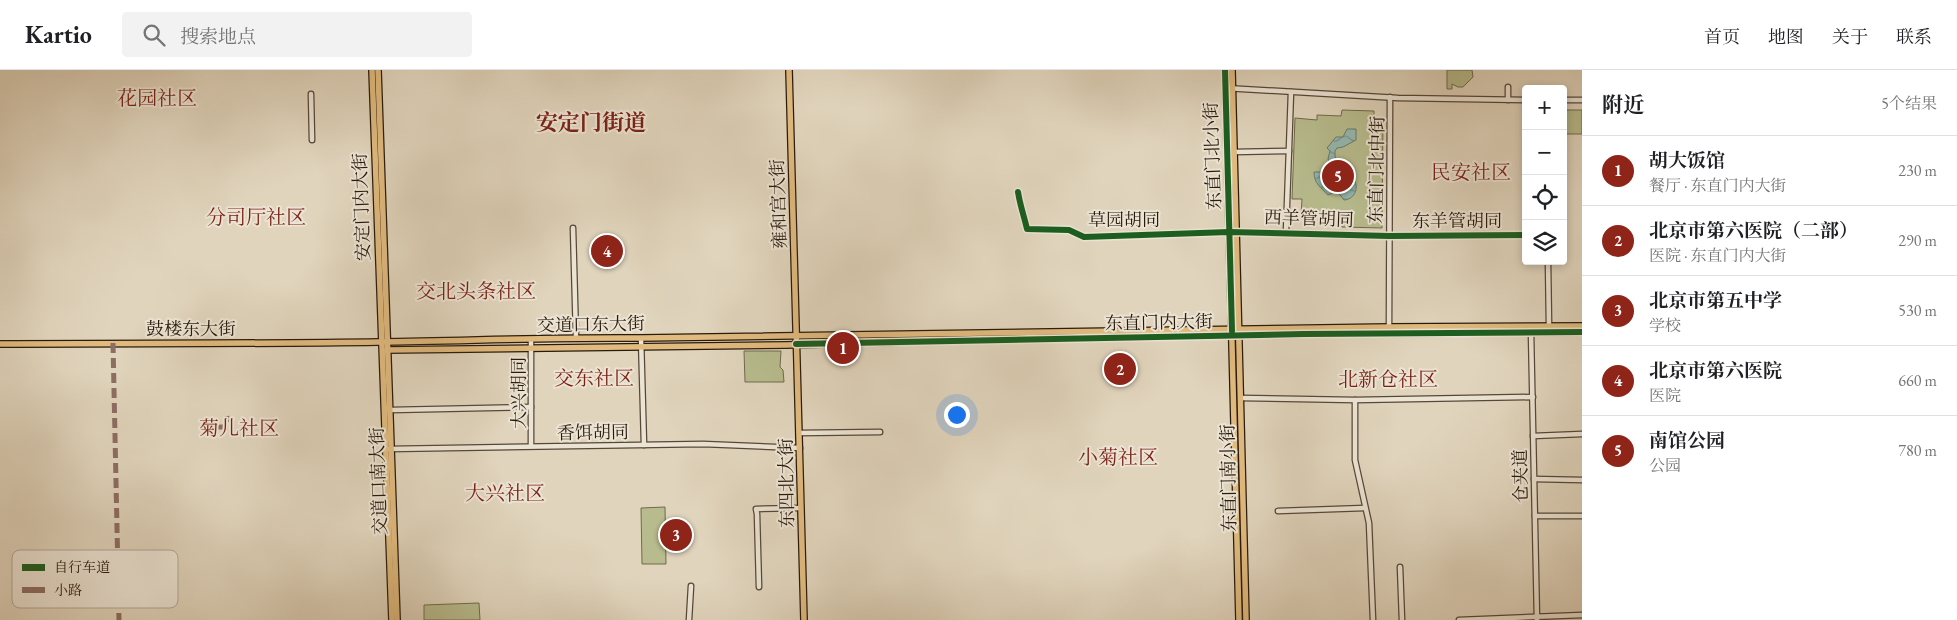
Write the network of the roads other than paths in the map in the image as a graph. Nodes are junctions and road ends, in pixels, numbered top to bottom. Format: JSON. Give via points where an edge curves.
{"nodes":[{"id":1,"x":372,"y":70,"type":"edge"},
{"id":2,"x":378,"y":70,"type":"edge"},
{"id":3,"x":789,"y":70,"type":"edge"},
{"id":4,"x":1225,"y":70,"type":"edge"},
{"id":5,"x":1232,"y":70,"type":"edge"},
{"id":6,"x":1508,"y":87,"type":"dead end"},
{"id":7,"x":1225,"y":88,"type":"junction"},
{"id":8,"x":1232,"y":88,"type":"junction"},
{"id":9,"x":1291,"y":92,"type":"junction"},
{"id":10,"x":311,"y":94,"type":"dead end"},
{"id":11,"x":1390,"y":97,"type":"junction"},
{"id":12,"x":1508,"y":100,"type":"junction"},
{"id":13,"x":1522,"y":100,"type":"edge"},
{"id":14,"x":1567,"y":100,"type":"edge"},
{"id":15,"x":1582,"y":100,"type":"edge"},
{"id":16,"x":312,"y":140,"type":"dead end"},
{"id":17,"x":1289,"y":151,"type":"junction"},
{"id":18,"x":1234,"y":152,"type":"junction"},
{"id":19,"x":1018,"y":192,"type":"dead end"},
{"id":20,"x":573,"y":228,"type":"dead end"},
{"id":21,"x":1229,"y":232,"type":"junction"},
{"id":22,"x":1237,"y":232,"type":"junction"},
{"id":23,"x":1286,"y":232,"type":"junction"},
{"id":24,"x":1522,"y":235,"type":"edge"},
{"id":25,"x":1389,"y":236,"type":"junction"},
{"id":26,"x":1548,"y":265,"type":"edge"},
{"id":27,"x":1549,"y":326,"type":"junction"},
{"id":28,"x":1582,"y":326,"type":"edge"},
{"id":29,"x":1389,"y":331,"type":"junction"},
{"id":30,"x":1531,"y":332,"type":"junction"},
{"id":31,"x":1582,"y":332,"type":"edge"},
{"id":32,"x":1236,"y":333,"type":"junction"},
{"id":33,"x":797,"y":336,"type":"junction"},
{"id":34,"x":576,"y":338,"type":"junction"},
{"id":35,"x":641,"y":338,"type":"junction"},
{"id":36,"x":531,"y":340,"type":"junction"},
{"id":37,"x":384,"y":342,"type":"junction"},
{"id":38,"x":0,"y":344,"type":"edge"},
{"id":39,"x":796,"y":344,"type":"junction"},
{"id":40,"x":641,"y":347,"type":"junction"},
{"id":41,"x":531,"y":349,"type":"junction"},
{"id":42,"x":387,"y":350,"type":"junction"},
{"id":43,"x":1533,"y":397,"type":"junction"},
{"id":44,"x":1241,"y":398,"type":"junction"},
{"id":45,"x":1355,"y":400,"type":"junction"},
{"id":46,"x":531,"y":408,"type":"junction"},
{"id":47,"x":391,"y":410,"type":"junction"},
{"id":48,"x":880,"y":432,"type":"dead end"},
{"id":49,"x":799,"y":433,"type":"junction"},
{"id":50,"x":1582,"y":434,"type":"edge"},
{"id":51,"x":1533,"y":436,"type":"junction"},
{"id":52,"x":644,"y":445,"type":"junction"},
{"id":53,"x":531,"y":446,"type":"junction"},
{"id":54,"x":800,"y":448,"type":"junction"},
{"id":55,"x":390,"y":449,"type":"junction"},
{"id":56,"x":1534,"y":479,"type":"junction"},
{"id":57,"x":1582,"y":480,"type":"edge"},
{"id":58,"x":801,"y":508,"type":"junction"},
{"id":59,"x":1365,"y":508,"type":"junction"},
{"id":60,"x":1278,"y":511,"type":"dead end"},
{"id":61,"x":1535,"y":516,"type":"junction"},
{"id":62,"x":1582,"y":516,"type":"edge"},
{"id":63,"x":1400,"y":567,"type":"dead end"},
{"id":64,"x":691,"y":586,"type":"dead end"},
{"id":65,"x":759,"y":587,"type":"dead end"},
{"id":66,"x":1582,"y":615,"type":"edge"},
{"id":67,"x":1537,"y":618,"type":"edge"},
{"id":68,"x":392,"y":620,"type":"edge"},
{"id":69,"x":397,"y":620,"type":"edge"},
{"id":70,"x":689,"y":620,"type":"edge"},
{"id":71,"x":804,"y":620,"type":"edge"},
{"id":72,"x":1239,"y":620,"type":"edge"},
{"id":73,"x":1246,"y":620,"type":"edge"},
{"id":74,"x":1373,"y":620,"type":"edge"},
{"id":75,"x":1402,"y":620,"type":"edge"},
{"id":76,"x":1459,"y":620,"type":"edge"}],
"edges":[{"from":1,"to":37,"type":"main road","name":"安定门内大街"},
{"from":2,"to":37,"type":"main road","name":"安定门内大街"},
{"from":3,"to":33,"type":"main road","name":"雍和宫大街"},
{"from":4,"to":7,"type":"main road","name":"东直门北小街"},
{"from":5,"to":8,"type":"main road","name":"东直门北小街"},
{"from":6,"to":12,"type":"street"},
{"from":7,"to":8,"type":"street"},
{"from":7,"to":21,"type":"main road","name":"东直门北小街"},
{"from":8,"to":9,"type":"street"},
{"from":8,"to":18,"type":"main road","name":"东直门北小街"},
{"from":9,"to":11,"type":"street"},
{"from":9,"to":17,"type":"street"},
{"from":10,"to":16,"type":"street"},
{"from":11,"to":12,"type":"street"},
{"from":11,"to":25,"type":"street","name":"东直门北中街"},
{"from":12,"to":13,"type":"street"},
{"from":14,"to":15,"type":"street"},
{"from":17,"to":18,"type":"street"},
{"from":17,"to":23,"type":"street"},
{"from":18,"to":22,"type":"main road","name":"东直门北小街"},
{"from":19,"to":21,"type":"street","name":"草园胡同","via":[[1027,229],[1069,230],[1084,237]]},
{"from":20,"to":34,"type":"street"},
{"from":21,"to":22,"type":"street","name":"西羊管胡同"},
{"from":21,"to":32,"type":"main road","name":"东直门北小街"},
{"from":22,"to":23,"type":"street","name":"西羊管胡同"},
{"from":22,"to":32,"type":"main road","name":"东直门北小街"},
{"from":23,"to":25,"type":"street","name":"西羊管胡同"},
{"from":24,"to":25,"type":"street","name":"东羊管胡同"},
{"from":25,"to":29,"type":"street","name":"东直门北中街"},
{"from":26,"to":27,"type":"street"},
{"from":27,"to":28,"type":"main road","name":"东直门内大街"},
{"from":27,"to":29,"type":"main road","name":"东直门内大街"},
{"from":29,"to":30,"type":"main road","name":"东直门内大街"},
{"from":29,"to":32,"type":"main road","name":"东直门内大街"},
{"from":30,"to":31,"type":"main road","name":"东直门内大街"},
{"from":30,"to":43,"type":"street","name":"仓夹道"},
{"from":32,"to":33,"type":"main road","name":"东直门内大街"},
{"from":32,"to":39,"type":"main road","name":"东直门内大街"},
{"from":32,"to":44,"type":"main road","name":"东直门南小街"},
{"from":32,"to":72,"type":"main road","name":"东直门南小街"},
{"from":33,"to":35,"type":"main road","name":"交道口东大街"},
{"from":33,"to":39,"type":"main road","name":"雍和宫大街"},
{"from":34,"to":35,"type":"main road","name":"交道口东大街"},
{"from":34,"to":36,"type":"main road","name":"交道口东大街"},
{"from":35,"to":40,"type":"street"},
{"from":36,"to":37,"type":"main road","name":"交道口东大街"},
{"from":36,"to":41,"type":"street","name":"大兴胡同"},
{"from":37,"to":38,"type":"main road","name":"鼓楼东大街"},
{"from":37,"to":42,"type":"main road"},
{"from":37,"to":55,"type":"main road","name":"交道口南大街"},
{"from":39,"to":40,"type":"main road","name":"交道口东大街"},
{"from":39,"to":49,"type":"main road","name":"东四北大街"},
{"from":40,"to":41,"type":"main road","name":"交道口东大街"},
{"from":40,"to":52,"type":"street"},
{"from":41,"to":42,"type":"main road","name":"交道口东大街"},
{"from":41,"to":46,"type":"street","name":"大兴胡同"},
{"from":42,"to":47,"type":"main road","name":"交道口南大街"},
{"from":43,"to":45,"type":"street"},
{"from":43,"to":51,"type":"street","name":"仓夹道"},
{"from":44,"to":45,"type":"street"},
{"from":44,"to":73,"type":"main road","name":"东直门南小街"},
{"from":45,"to":59,"type":"street","via":[[1355,460]]},
{"from":46,"to":47,"type":"street"},
{"from":46,"to":53,"type":"street","name":"大兴胡同"},
{"from":47,"to":55,"type":"main road","name":"交道口南大街"},
{"from":48,"to":49,"type":"street"},
{"from":49,"to":54,"type":"main road","name":"东四北大街"},
{"from":50,"to":51,"type":"street"},
{"from":51,"to":56,"type":"street","name":"仓夹道"},
{"from":52,"to":53,"type":"street","name":"香饵胡同"},
{"from":52,"to":54,"type":"street","name":"香饵胡同"},
{"from":53,"to":55,"type":"street","name":"香饵胡同"},
{"from":54,"to":58,"type":"main road","name":"东四北大街"},
{"from":55,"to":68,"type":"main road","name":"交道口南大街"},
{"from":55,"to":69,"type":"main road","name":"交道口南大街"},
{"from":56,"to":57,"type":"street"},
{"from":56,"to":61,"type":"street","name":"仓夹道"},
{"from":58,"to":65,"type":"street","via":[[756,509]]},
{"from":58,"to":71,"type":"main road","name":"东四北大街"},
{"from":59,"to":60,"type":"street"},
{"from":59,"to":74,"type":"street","via":[[1369,523]]},
{"from":61,"to":62,"type":"street"},
{"from":61,"to":67,"type":"street","name":"仓夹道"},
{"from":63,"to":75,"type":"street"},
{"from":64,"to":70,"type":"street"},
{"from":66,"to":67,"type":"street"},
{"from":67,"to":76,"type":"street"}]}
